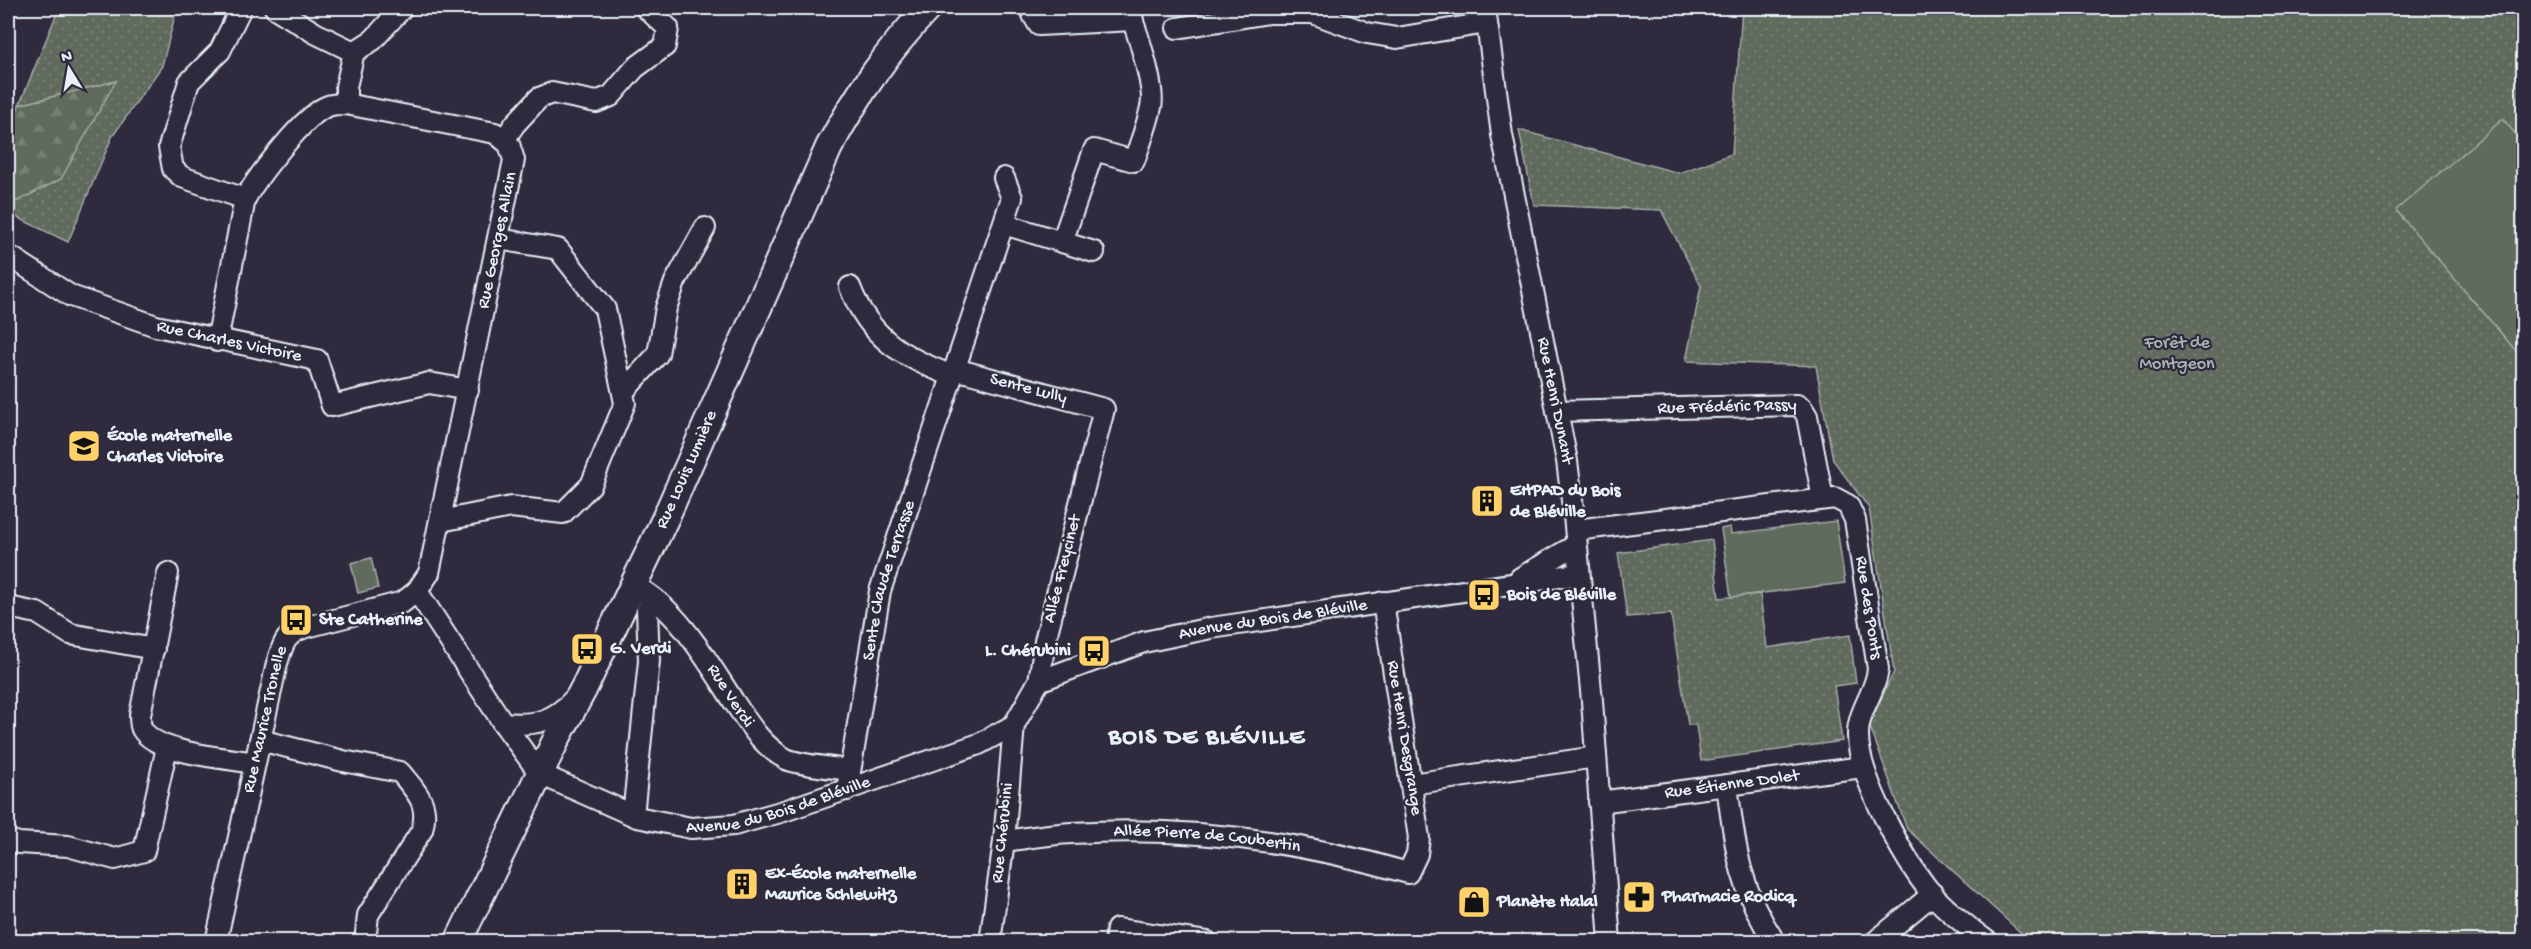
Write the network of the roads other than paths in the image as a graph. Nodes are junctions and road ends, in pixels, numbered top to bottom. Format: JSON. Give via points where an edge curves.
{"nodes":[{"id":1,"x":241,"y":8,"type":"edge"},
{"id":2,"x":275,"y":8,"type":"edge"},
{"id":3,"x":402,"y":8,"type":"edge"},
{"id":4,"x":646,"y":8,"type":"edge"},
{"id":5,"x":928,"y":8,"type":"edge"},
{"id":6,"x":1033,"y":8,"type":"edge"},
{"id":7,"x":1311,"y":10,"type":"edge"},
{"id":8,"x":1130,"y":14,"type":"edge"},
{"id":9,"x":1485,"y":15,"type":"edge"},
{"id":10,"x":1178,"y":28,"type":"dead end"},
{"id":11,"x":354,"y":52,"type":"junction"},
{"id":12,"x":346,"y":104,"type":"junction"},
{"id":13,"x":504,"y":141,"type":"junction"},
{"id":14,"x":1004,"y":178,"type":"dead end"},
{"id":15,"x":245,"y":199,"type":"junction"},
{"id":16,"x":1004,"y":224,"type":"junction"},
{"id":17,"x":705,"y":228,"type":"dead end"},
{"id":18,"x":498,"y":239,"type":"junction"},
{"id":19,"x":1062,"y":242,"type":"junction"},
{"id":20,"x":1094,"y":252,"type":"dead end"},
{"id":21,"x":8,"y":255,"type":"edge"},
{"id":22,"x":850,"y":287,"type":"dead end"},
{"id":23,"x":217,"y":340,"type":"junction"},
{"id":24,"x":954,"y":372,"type":"junction"},
{"id":25,"x":468,"y":390,"type":"junction"},
{"id":26,"x":623,"y":392,"type":"junction"},
{"id":27,"x":1104,"y":410,"type":"joint"},
{"id":28,"x":1557,"y":411,"type":"junction"},
{"id":29,"x":1823,"y":499,"type":"junction"},
{"id":30,"x":441,"y":521,"type":"junction"},
{"id":31,"x":1576,"y":539,"type":"junction"},
{"id":32,"x":168,"y":573,"type":"dead end"},
{"id":33,"x":1580,"y":573,"type":"junction"},
{"id":34,"x":1512,"y":583,"type":"junction"},
{"id":35,"x":632,"y":585,"type":"junction"},
{"id":36,"x":417,"y":591,"type":"junction"},
{"id":37,"x":654,"y":599,"type":"junction"},
{"id":38,"x":1383,"y":602,"type":"junction"},
{"id":39,"x":8,"y":610,"type":"edge"},
{"id":40,"x":154,"y":649,"type":"junction"},
{"id":41,"x":1039,"y":681,"type":"junction"},
{"id":42,"x":585,"y":687,"type":"junction"},
{"id":43,"x":503,"y":723,"type":"junction"},
{"id":44,"x":1014,"y":725,"type":"junction"},
{"id":45,"x":260,"y":740,"type":"junction"},
{"id":46,"x":167,"y":747,"type":"junction"},
{"id":47,"x":1596,"y":757,"type":"junction"},
{"id":48,"x":255,"y":763,"type":"junction"},
{"id":49,"x":1863,"y":767,"type":"junction"},
{"id":50,"x":850,"y":770,"type":"junction"},
{"id":51,"x":540,"y":774,"type":"junction"},
{"id":52,"x":1411,"y":784,"type":"junction"},
{"id":53,"x":1727,"y":785,"type":"junction"},
{"id":54,"x":847,"y":790,"type":"junction"},
{"id":55,"x":1599,"y":802,"type":"junction"},
{"id":56,"x":634,"y":806,"type":"dead end"},
{"id":57,"x":8,"y":840,"type":"edge"},
{"id":58,"x":1004,"y":841,"type":"junction"},
{"id":59,"x":1408,"y":873,"type":"joint"},
{"id":60,"x":1933,"y":894,"type":"junction"},
{"id":61,"x":216,"y":942,"type":"edge"},
{"id":62,"x":365,"y":942,"type":"edge"},
{"id":63,"x":458,"y":942,"type":"edge"},
{"id":64,"x":990,"y":942,"type":"edge"},
{"id":65,"x":1115,"y":942,"type":"edge"},
{"id":66,"x":1206,"y":942,"type":"edge"},
{"id":67,"x":1610,"y":942,"type":"edge"},
{"id":68,"x":1775,"y":942,"type":"edge"},
{"id":69,"x":1875,"y":942,"type":"edge"},
{"id":70,"x":1988,"y":942,"type":"edge"}],
"edges":[{"from":1,"to":15,"type":"street","via":[[220,51],[189,82],[169,147],[173,169],[182,177]]},
{"from":2,"to":11,"type":"street"},
{"from":3,"to":11,"type":"street","via":[[373,40]]},
{"from":4,"to":13,"type":"street","via":[[668,28],[665,46],[635,68],[611,96],[596,102],[552,93],[539,98]]},
{"from":5,"to":35,"type":"main road","name":"Rue Louis Lumière","via":[[884,58],[829,147],[665,519]]},
{"from":6,"to":8,"type":"street","via":[[1032,15],[1039,25]]},
{"from":7,"to":9,"type":"street","via":[[1367,33],[1397,38]]},
{"from":7,"to":10,"type":"street"},
{"from":8,"to":19,"type":"street","via":[[1151,87],[1149,117],[1134,161],[1094,150]]},
{"from":9,"to":28,"type":"street","name":"Rue Henri Dunant","via":[[1502,135]]},
{"from":11,"to":12,"type":"street"},
{"from":12,"to":13,"type":"street","via":[[495,133]]},
{"from":12,"to":15,"type":"street","via":[[327,106],[311,116],[255,181]]},
{"from":13,"to":18,"type":"street","name":"Rue Georges Allain","via":[[509,144],[514,160]]},
{"from":14,"to":16,"type":"street","name":"Sente Claude Terrasse","via":[[1012,198]]},
{"from":15,"to":23,"type":"street"},
{"from":16,"to":19,"type":"street"},
{"from":16,"to":24,"type":"street","name":"Sente Claude Terrasse"},
{"from":17,"to":26,"type":"street","via":[[675,282],[657,354]]},
{"from":18,"to":25,"type":"street","name":"Rue Georges Allain"},
{"from":18,"to":26,"type":"street","via":[[558,249],[595,292],[606,309]]},
{"from":19,"to":20,"type":"street"},
{"from":21,"to":23,"type":"street","name":"Rue Charles Victoire","via":[[71,296],[156,326]]},
{"from":22,"to":24,"type":"street","via":[[858,309],[873,329],[897,349],[925,366]]},
{"from":23,"to":25,"type":"street","name":"Rue Charles Victoire","via":[[317,360],[332,406],[429,383]]},
{"from":24,"to":27,"type":"street","name":"Sente Lully"},
{"from":24,"to":50,"type":"street","name":"Sente Claude Terrasse","via":[[880,591]]},
{"from":25,"to":30,"type":"street","name":"Rue Georges Allain"},
{"from":26,"to":30,"type":"street","via":[[625,403],[591,485],[562,513],[511,507]]},
{"from":27,"to":41,"type":"street","name":"Allée Freycinet","via":[[1045,641]]},
{"from":28,"to":29,"type":"street","name":"Rue Frédéric Passy","via":[[1797,405],[1807,416]]},
{"from":28,"to":31,"type":"street","name":"Rue Henri Dunant"},
{"from":29,"to":31,"type":"street","name":"Rue des Ponts"},
{"from":29,"to":49,"type":"street","name":"Rue des Ponts","via":[[1843,501],[1855,520],[1878,669],[1873,693],[1860,717],[1858,747]]},
{"from":30,"to":36,"type":"street","name":"Rue Georges Allain","via":[[429,573]]},
{"from":31,"to":33,"type":"street","name":"Rue Henri Dunant"},
{"from":31,"to":34,"type":"street","name":"Avenue du Bois de Bléville","via":[[1569,549]]},
{"from":32,"to":40,"type":"street"},
{"from":33,"to":34,"type":"street","name":"Avenue du Bois de Bléville"},
{"from":33,"to":47,"type":"street","name":"Rue Henri Dunant"},
{"from":34,"to":38,"type":"street","name":"Avenue du Bois de Bléville"},
{"from":35,"to":37,"type":"street","name":"Rue Verdi"},
{"from":35,"to":42,"type":"main road","name":"Rue Louis Lumière"},
{"from":36,"to":43,"type":"street"},
{"from":36,"to":45,"type":"street","name":"Rue Maurice Tronelle","via":[[403,602],[288,635],[277,663]]},
{"from":37,"to":50,"type":"street","name":"Rue Verdi","via":[[706,658],[757,737],[788,760]]},
{"from":37,"to":56,"type":"street","via":[[647,609],[649,661]]},
{"from":38,"to":41,"type":"street","name":"Avenue du Bois de Bléville","via":[[1144,642]]},
{"from":38,"to":52,"type":"street","name":"Rue Henri Desgrange"},
{"from":39,"to":40,"type":"street","via":[[37,613],[70,634]]},
{"from":40,"to":46,"type":"street","via":[[140,715],[142,729]]},
{"from":41,"to":44,"type":"street","name":"Allée Freycinet"},
{"from":42,"to":43,"type":"street","via":[[566,708],[551,717],[535,724]]},
{"from":42,"to":51,"type":"main road","name":"Rue Louis Lumière"},
{"from":43,"to":51,"type":"street"},
{"from":44,"to":54,"type":"street","name":"Avenue du Bois de Bléville","via":[[979,744]]},
{"from":44,"to":58,"type":"street","name":"Rue Chérubini"},
{"from":45,"to":48,"type":"street","name":"Rue Maurice Tronelle"},
{"from":45,"to":62,"type":"street","via":[[400,772],[423,800],[422,830],[368,915]]},
{"from":46,"to":48,"type":"street"},
{"from":46,"to":57,"type":"street","via":[[144,851],[115,859],[68,846]]},
{"from":47,"to":52,"type":"street"},
{"from":47,"to":55,"type":"street","name":"Rue Henri Dunant"},
{"from":48,"to":61,"type":"street","name":"Rue Maurice Tronelle"},
{"from":49,"to":53,"type":"street","name":"Rue Étienne Dolet"},
{"from":49,"to":60,"type":"street","name":"Rue des Ponts","via":[[1900,849]]},
{"from":50,"to":54,"type":"street","name":"Sente Claude Terrasse"},
{"from":51,"to":54,"type":"street","name":"Avenue du Bois de Bléville","via":[[637,817],[691,828],[734,825]]},
{"from":51,"to":63,"type":"main road","name":"Rue Louis Lumière"},
{"from":52,"to":59,"type":"street","name":"Rue Henri Desgrange","via":[[1419,838]]},
{"from":53,"to":55,"type":"street","name":"Rue Étienne Dolet"},
{"from":53,"to":68,"type":"street","via":[[1743,878],[1761,922]]},
{"from":55,"to":67,"type":"street","name":"Rue Henri Dunant"},
{"from":58,"to":59,"type":"street","name":"Allée Pierre de Coubertin","via":[[1071,833],[1193,834],[1306,848]]},
{"from":58,"to":64,"type":"street","name":"Rue Chérubini"},
{"from":60,"to":69,"type":"street"},
{"from":60,"to":70,"type":"street","name":"Rue des Ponts"},
{"from":65,"to":66,"type":"street","via":[[1116,929]]}]}
